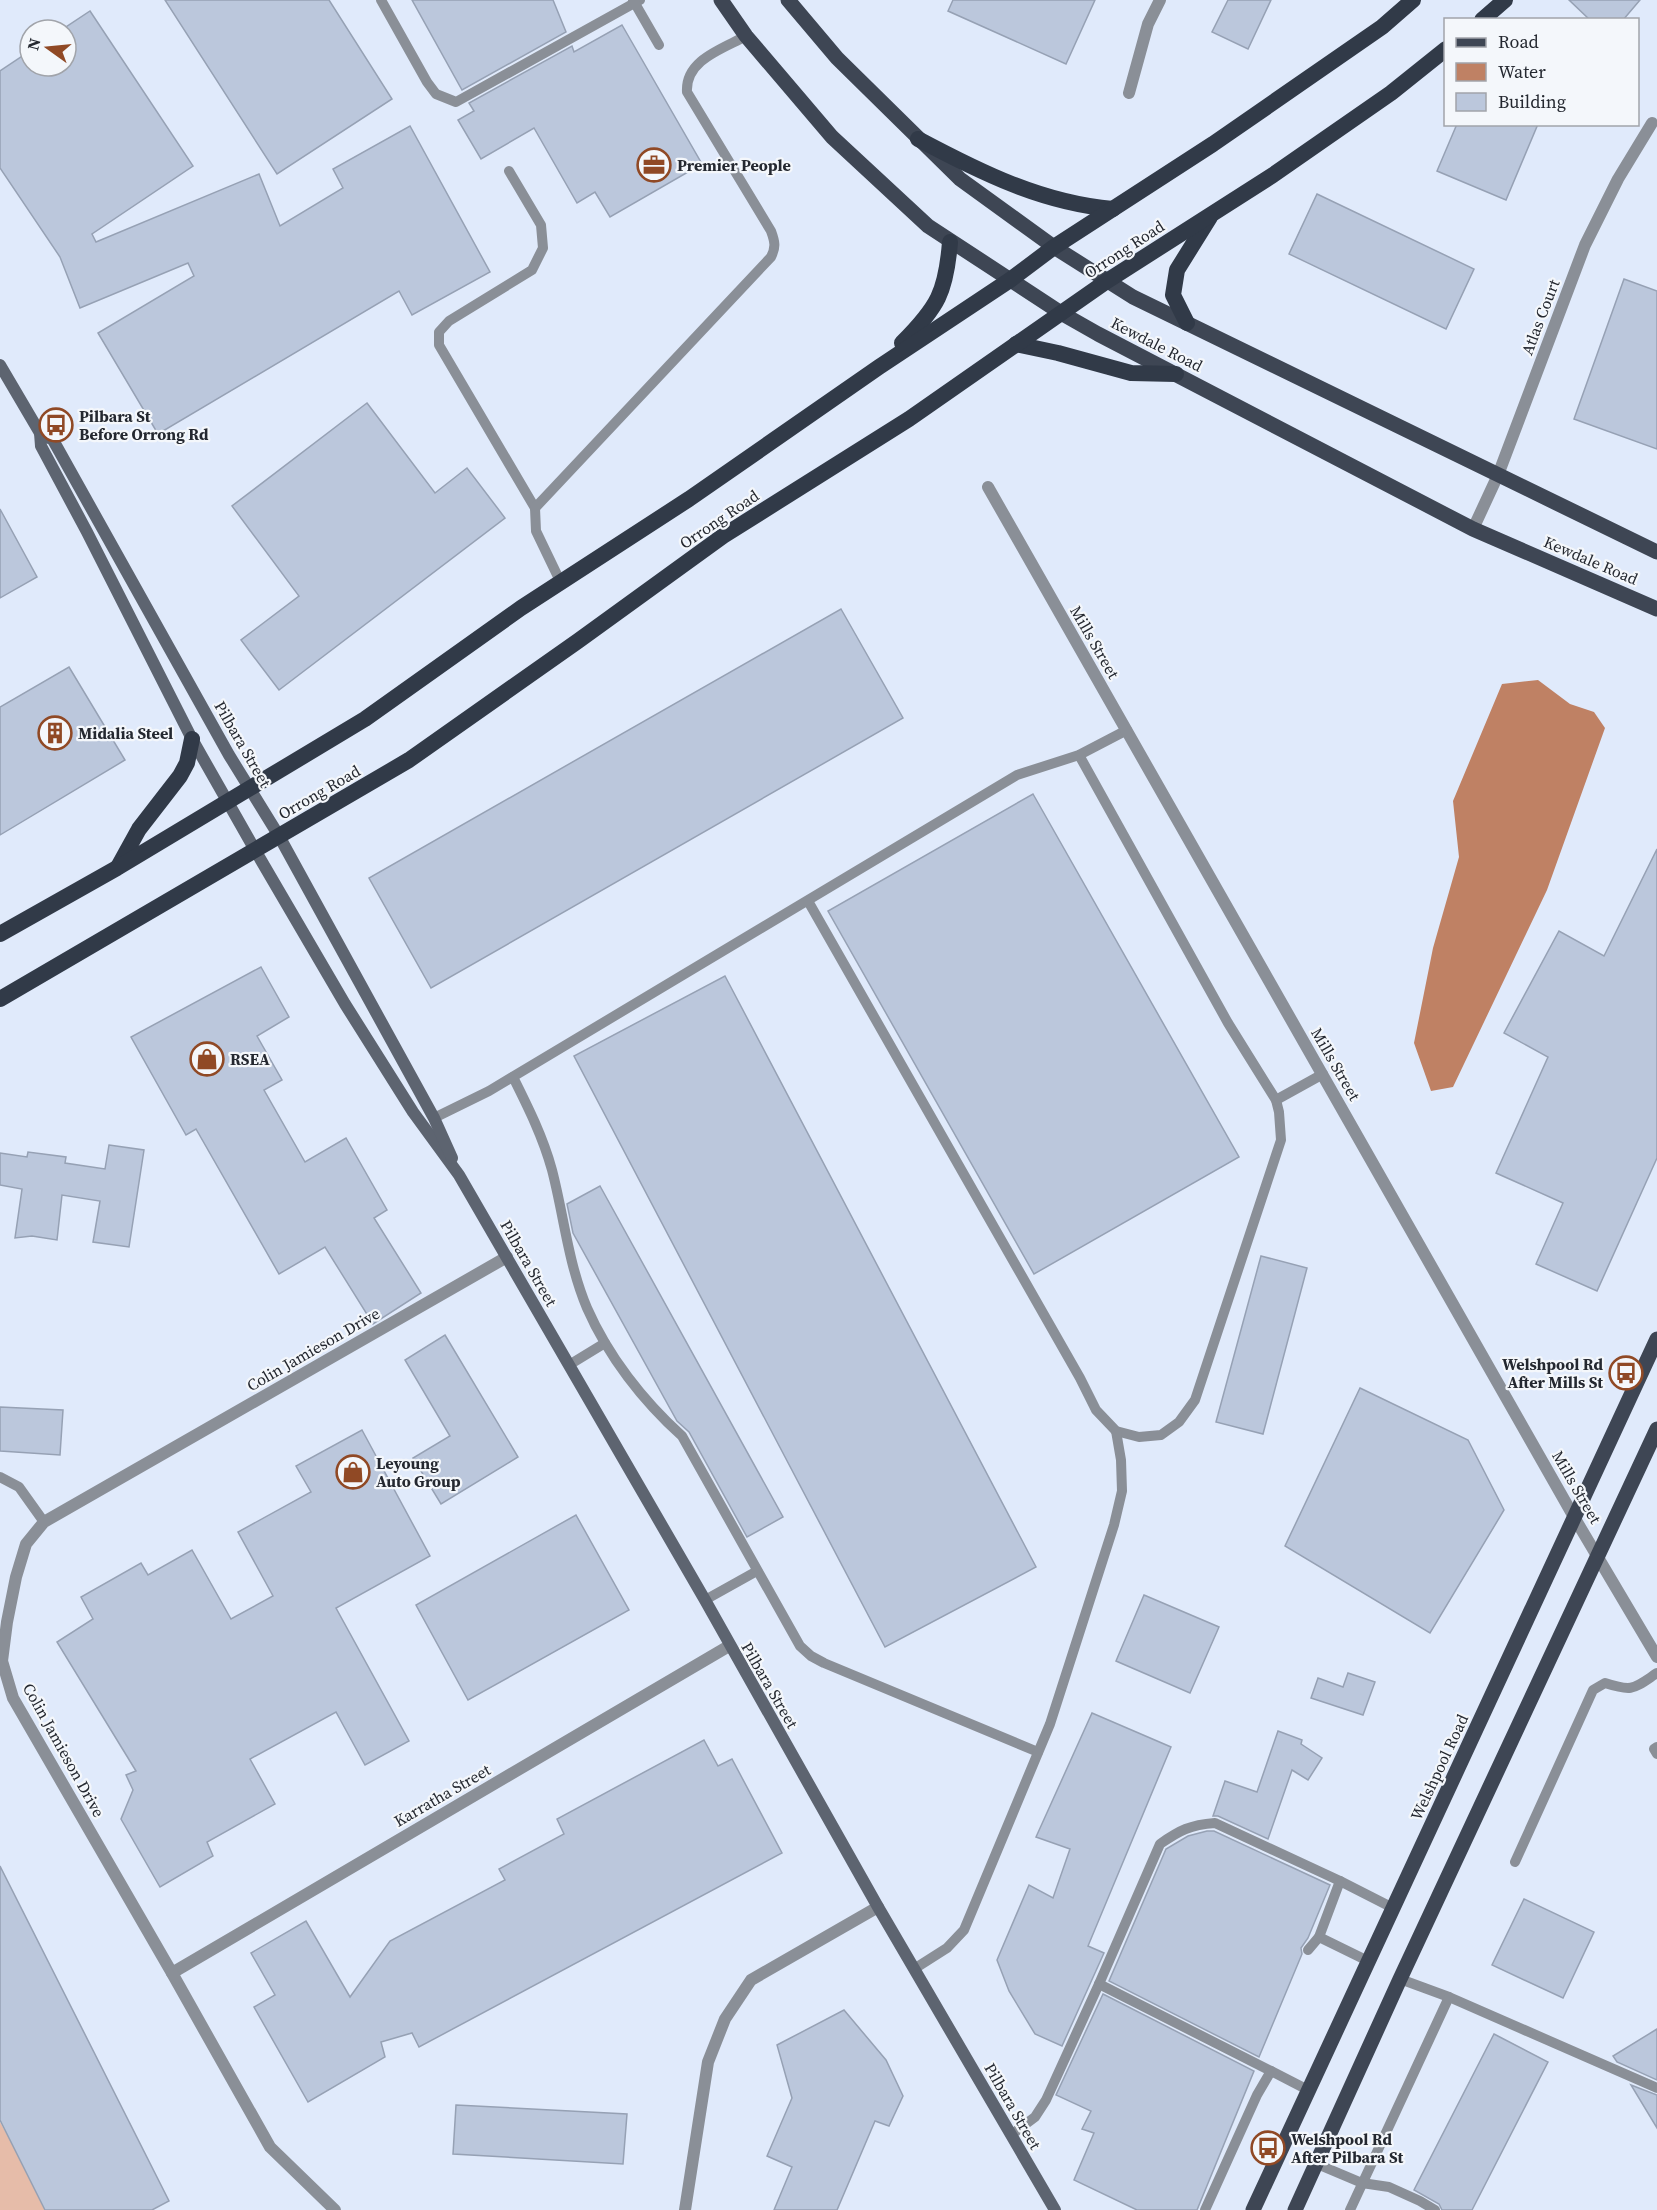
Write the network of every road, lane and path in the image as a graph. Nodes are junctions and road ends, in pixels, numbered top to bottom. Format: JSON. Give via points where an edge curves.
{"nodes":[{"id":1,"x":381,"y":0,"type":"edge"},
{"id":2,"x":721,"y":0,"type":"edge"},
{"id":3,"x":788,"y":0,"type":"edge"},
{"id":4,"x":1160,"y":0,"type":"edge"},
{"id":5,"x":1413,"y":0,"type":"edge"},
{"id":6,"x":1505,"y":0,"type":"edge"},
{"id":7,"x":636,"y":1,"type":"edge"},
{"id":8,"x":1484,"y":18,"type":"edge"},
{"id":9,"x":746,"y":36,"type":"junction"},
{"id":10,"x":659,"y":45,"type":"dead end"},
{"id":11,"x":1444,"y":51,"type":"edge"},
{"id":12,"x":1129,"y":93,"type":"dead end"},
{"id":13,"x":1653,"y":123,"type":"dead end"},
{"id":14,"x":918,"y":139,"type":"junction"},
{"id":15,"x":508,"y":171,"type":"dead end"},
{"id":16,"x":1113,"y":209,"type":"junction"},
{"id":17,"x":1212,"y":214,"type":"junction"},
{"id":18,"x":950,"y":242,"type":"junction"},
{"id":19,"x":1054,"y":247,"type":"junction"},
{"id":20,"x":1010,"y":280,"type":"junction"},
{"id":21,"x":1107,"y":281,"type":"junction"},
{"id":22,"x":1061,"y":313,"type":"junction"},
{"id":23,"x":1187,"y":323,"type":"junction"},
{"id":24,"x":1016,"y":344,"type":"junction"},
{"id":25,"x":0,"y":364,"type":"edge"},
{"id":26,"x":879,"y":367,"type":"junction"},
{"id":27,"x":1176,"y":374,"type":"junction"},
{"id":28,"x":40,"y":434,"type":"junction"},
{"id":29,"x":1498,"y":475,"type":"junction"},
{"id":30,"x":988,"y":487,"type":"dead end"},
{"id":31,"x":535,"y":508,"type":"junction"},
{"id":32,"x":1473,"y":529,"type":"junction"},
{"id":33,"x":1657,"y":552,"type":"edge"},
{"id":34,"x":561,"y":582,"type":"junction"},
{"id":35,"x":1657,"y":609,"type":"edge"},
{"id":36,"x":1126,"y":730,"type":"junction"},
{"id":37,"x":192,"y":739,"type":"junction"},
{"id":38,"x":1079,"y":755,"type":"junction"},
{"id":39,"x":250,"y":789,"type":"junction"},
{"id":40,"x":229,"y":802,"type":"junction"},
{"id":41,"x":279,"y":836,"type":"junction"},
{"id":42,"x":255,"y":850,"type":"junction"},
{"id":43,"x":117,"y":868,"type":"junction"},
{"id":44,"x":808,"y":901,"type":"junction"},
{"id":45,"x":0,"y":934,"type":"edge"},
{"id":46,"x":0,"y":999,"type":"edge"},
{"id":47,"x":1323,"y":1074,"type":"junction"},
{"id":48,"x":513,"y":1077,"type":"junction"},
{"id":49,"x":1276,"y":1100,"type":"junction"},
{"id":50,"x":434,"y":1118,"type":"junction"},
{"id":51,"x":459,"y":1175,"type":"junction"},
{"id":52,"x":507,"y":1257,"type":"junction"},
{"id":53,"x":1657,"y":1339,"type":"edge"},
{"id":54,"x":605,"y":1343,"type":"junction"},
{"id":55,"x":569,"y":1365,"type":"junction"},
{"id":56,"x":1657,"y":1429,"type":"edge"},
{"id":57,"x":1116,"y":1431,"type":"junction"},
{"id":58,"x":0,"y":1477,"type":"edge"},
{"id":59,"x":1574,"y":1517,"type":"junction"},
{"id":60,"x":44,"y":1521,"type":"junction"},
{"id":61,"x":1598,"y":1556,"type":"junction"},
{"id":62,"x":757,"y":1571,"type":"junction"},
{"id":63,"x":705,"y":1600,"type":"junction"},
{"id":64,"x":729,"y":1646,"type":"junction"},
{"id":65,"x":1657,"y":1657,"type":"edge"},
{"id":66,"x":1657,"y":1673,"type":"edge"},
{"id":67,"x":1657,"y":1747,"type":"edge"},
{"id":68,"x":1038,"y":1752,"type":"junction"},
{"id":69,"x":1657,"y":1754,"type":"edge"},
{"id":70,"x":1515,"y":1862,"type":"dead end"},
{"id":71,"x":1340,"y":1881,"type":"junction"},
{"id":72,"x":878,"y":1907,"type":"junction"},
{"id":73,"x":1393,"y":1908,"type":"junction"},
{"id":74,"x":1319,"y":1937,"type":"junction"},
{"id":75,"x":1308,"y":1950,"type":"dead end"},
{"id":76,"x":1368,"y":1961,"type":"junction"},
{"id":77,"x":914,"y":1969,"type":"junction"},
{"id":78,"x":172,"y":1972,"type":"junction"},
{"id":79,"x":1400,"y":1979,"type":"junction"},
{"id":80,"x":1099,"y":1984,"type":"junction"},
{"id":81,"x":1449,"y":1997,"type":"junction"},
{"id":82,"x":1271,"y":2072,"type":"junction"},
{"id":83,"x":1657,"y":2088,"type":"edge"},
{"id":84,"x":1308,"y":2090,"type":"junction"},
{"id":85,"x":1011,"y":2135,"type":"junction"},
{"id":86,"x":1317,"y":2164,"type":"junction"},
{"id":87,"x":1362,"y":2183,"type":"junction"},
{"id":88,"x":335,"y":2210,"type":"edge"},
{"id":89,"x":685,"y":2210,"type":"edge"},
{"id":90,"x":1055,"y":2210,"type":"edge"},
{"id":91,"x":1205,"y":2210,"type":"edge"},
{"id":92,"x":1252,"y":2210,"type":"edge"},
{"id":93,"x":1295,"y":2210,"type":"edge"},
{"id":94,"x":1350,"y":2210,"type":"edge"},
{"id":95,"x":1435,"y":2210,"type":"edge"}],
"edges":[{"from":1,"to":7,"type":"lane","via":[[427,82],[436,94],[456,102]]},
{"from":2,"to":9,"type":"main road","name":"Kewdale Road"},
{"from":3,"to":14,"type":"main road","name":"Kewdale Road","via":[[837,58]]},
{"from":4,"to":12,"type":"street","via":[[1148,24]]},
{"from":5,"to":16,"type":"highway","name":"Orrong Road","via":[[1382,27]]},
{"from":6,"to":8,"type":"highway"},
{"from":7,"to":10,"type":"lane"},
{"from":9,"to":18,"type":"main road","name":"Kewdale Road","via":[[832,137]]},
{"from":9,"to":31,"type":"lane","via":[[693,68],[686,80],[687,92],[771,231],[776,243],[771,258]]},
{"from":11,"to":17,"type":"highway","name":"Orrong Road","via":[[1381,100]]},
{"from":13,"to":29,"type":"street","name":"Atlas Court","via":[[1618,179],[1585,245]]},
{"from":14,"to":16,"type":"highway","via":[[974,169],[1019,187],[1061,201]]},
{"from":14,"to":19,"type":"main road","name":"Kewdale Road","via":[[960,179]]},
{"from":15,"to":31,"type":"lane","via":[[541,225],[543,248],[532,270],[449,321],[439,332],[439,345]]},
{"from":16,"to":19,"type":"highway","name":"Orrong Road"},
{"from":17,"to":21,"type":"highway","name":"Orrong Road"},
{"from":17,"to":23,"type":"highway","via":[[1177,270],[1173,295]]},
{"from":18,"to":20,"type":"main road","name":"Kewdale Road"},
{"from":18,"to":26,"type":"highway","via":[[947,274],[939,299]]},
{"from":19,"to":20,"type":"highway","name":"Orrong Road"},
{"from":19,"to":21,"type":"main road","name":"Kewdale Road"},
{"from":20,"to":22,"type":"main road","name":"Kewdale Road"},
{"from":20,"to":26,"type":"highway","name":"Orrong Road"},
{"from":21,"to":22,"type":"highway","name":"Orrong Road"},
{"from":21,"to":23,"type":"main road","name":"Kewdale Road"},
{"from":22,"to":24,"type":"highway","name":"Orrong Road"},
{"from":22,"to":27,"type":"main road","name":"Kewdale Road"},
{"from":23,"to":29,"type":"main road","name":"Kewdale Road"},
{"from":24,"to":27,"type":"highway","via":[[1131,373]]},
{"from":24,"to":41,"type":"highway","name":"Orrong Road","via":[[909,419],[723,536],[409,760]]},
{"from":25,"to":28,"type":"main road","name":"Pilbara Street"},
{"from":26,"to":34,"type":"highway","name":"Orrong Road"},
{"from":27,"to":32,"type":"main road","name":"Kewdale Road"},
{"from":28,"to":37,"type":"main road","name":"Pilbara Street","via":[[41,446]]},
{"from":28,"to":39,"type":"main road","name":"Pilbara Street","via":[[53,440]]},
{"from":29,"to":32,"type":"street","name":"Atlas Court"},
{"from":29,"to":33,"type":"main road","name":"Kewdale Road"},
{"from":30,"to":36,"type":"street","name":"Mills Street"},
{"from":31,"to":34,"type":"lane","via":[[536,531]]},
{"from":32,"to":35,"type":"main road","name":"Kewdale Road"},
{"from":34,"to":39,"type":"highway","name":"Orrong Road","via":[[365,719]]},
{"from":36,"to":38,"type":"lane"},
{"from":36,"to":47,"type":"street","name":"Mills Street"},
{"from":37,"to":40,"type":"main road","name":"Pilbara Street"},
{"from":37,"to":43,"type":"highway","via":[[180,776],[139,829]]},
{"from":38,"to":44,"type":"lane","via":[[1017,775]]},
{"from":38,"to":49,"type":"lane","via":[[1228,1023]]},
{"from":39,"to":40,"type":"highway","name":"Orrong Road"},
{"from":39,"to":41,"type":"main road","name":"Pilbara Street"},
{"from":40,"to":42,"type":"main road","name":"Pilbara Street"},
{"from":40,"to":43,"type":"highway","name":"Orrong Road"},
{"from":41,"to":42,"type":"highway","name":"Orrong Road"},
{"from":41,"to":50,"type":"main road","name":"Pilbara Street"},
{"from":42,"to":46,"type":"highway","name":"Orrong Road"},
{"from":42,"to":51,"type":"main road","name":"Pilbara Street","via":[[345,1004],[413,1112]]},
{"from":43,"to":45,"type":"highway","name":"Orrong Road"},
{"from":44,"to":48,"type":"lane"},
{"from":44,"to":57,"type":"lane","via":[[1096,1410]]},
{"from":47,"to":49,"type":"lane"},
{"from":47,"to":59,"type":"street","name":"Mills Street"},
{"from":48,"to":50,"type":"lane"},
{"from":48,"to":54,"type":"lane","via":[[544,1145],[576,1278]]},
{"from":49,"to":57,"type":"lane","via":[[1281,1140],[1195,1400],[1179,1422],[1161,1435],[1139,1437]]},
{"from":50,"to":51,"type":"main road","name":"Pilbara Street"},
{"from":51,"to":52,"type":"main road","name":"Pilbara Street"},
{"from":52,"to":55,"type":"main road","name":"Pilbara Street"},
{"from":52,"to":60,"type":"street","name":"Colin Jamieson Drive"},
{"from":53,"to":59,"type":"main road","name":"Welshpool Road"},
{"from":54,"to":55,"type":"lane"},
{"from":54,"to":62,"type":"lane","via":[[641,1393],[681,1436]]},
{"from":55,"to":63,"type":"main road","name":"Pilbara Street"},
{"from":56,"to":61,"type":"main road"},
{"from":57,"to":68,"type":"lane","via":[[1122,1491],[1114,1525]]},
{"from":58,"to":60,"type":"lane","via":[[19,1486]]},
{"from":59,"to":61,"type":"street","name":"Mills Street"},
{"from":59,"to":73,"type":"main road","name":"Welshpool Road"},
{"from":60,"to":78,"type":"street","name":"Colin Jamieson Drive","via":[[26,1544],[16,1577],[2,1661],[13,1698]]},
{"from":61,"to":65,"type":"street","name":"Mills Street"},
{"from":61,"to":79,"type":"main road"},
{"from":62,"to":63,"type":"lane"},
{"from":62,"to":68,"type":"lane","via":[[800,1646],[811,1656]]},
{"from":63,"to":64,"type":"main road","name":"Pilbara Street"},
{"from":64,"to":72,"type":"main road","name":"Pilbara Street"},
{"from":64,"to":78,"type":"street","name":"Karratha Street"},
{"from":66,"to":70,"type":"lane","via":[[1635,1688],[1605,1683],[1593,1690]]},
{"from":67,"to":69,"type":"lane"},
{"from":68,"to":77,"type":"lane","via":[[964,1930],[947,1948]]},
{"from":71,"to":73,"type":"lane"},
{"from":71,"to":74,"type":"lane"},
{"from":71,"to":80,"type":"lane","via":[[1215,1823],[1192,1824],[1160,1844]]},
{"from":72,"to":77,"type":"main road","name":"Pilbara Street"},
{"from":72,"to":89,"type":"street","via":[[751,1980],[726,2019],[708,2062]]},
{"from":73,"to":76,"type":"main road","name":"Welshpool Road"},
{"from":74,"to":75,"type":"lane"},
{"from":74,"to":76,"type":"lane"},
{"from":76,"to":84,"type":"main road","name":"Welshpool Road"},
{"from":77,"to":85,"type":"main road","name":"Pilbara Street"},
{"from":78,"to":88,"type":"street","name":"Colin Jamieson Drive","via":[[270,2147]]},
{"from":79,"to":81,"type":"lane"},
{"from":79,"to":86,"type":"main road"},
{"from":80,"to":82,"type":"lane"},
{"from":80,"to":85,"type":"lane","via":[[1046,2100],[1035,2117]]},
{"from":81,"to":83,"type":"lane"},
{"from":81,"to":87,"type":"lane"},
{"from":82,"to":84,"type":"lane"},
{"from":82,"to":91,"type":"lane"},
{"from":84,"to":92,"type":"main road","name":"Welshpool Road"},
{"from":85,"to":90,"type":"main road","name":"Pilbara Street"},
{"from":86,"to":87,"type":"lane"},
{"from":86,"to":93,"type":"main road"},
{"from":87,"to":94,"type":"lane"},
{"from":87,"to":95,"type":"lane","via":[[1389,2187]]}]}
